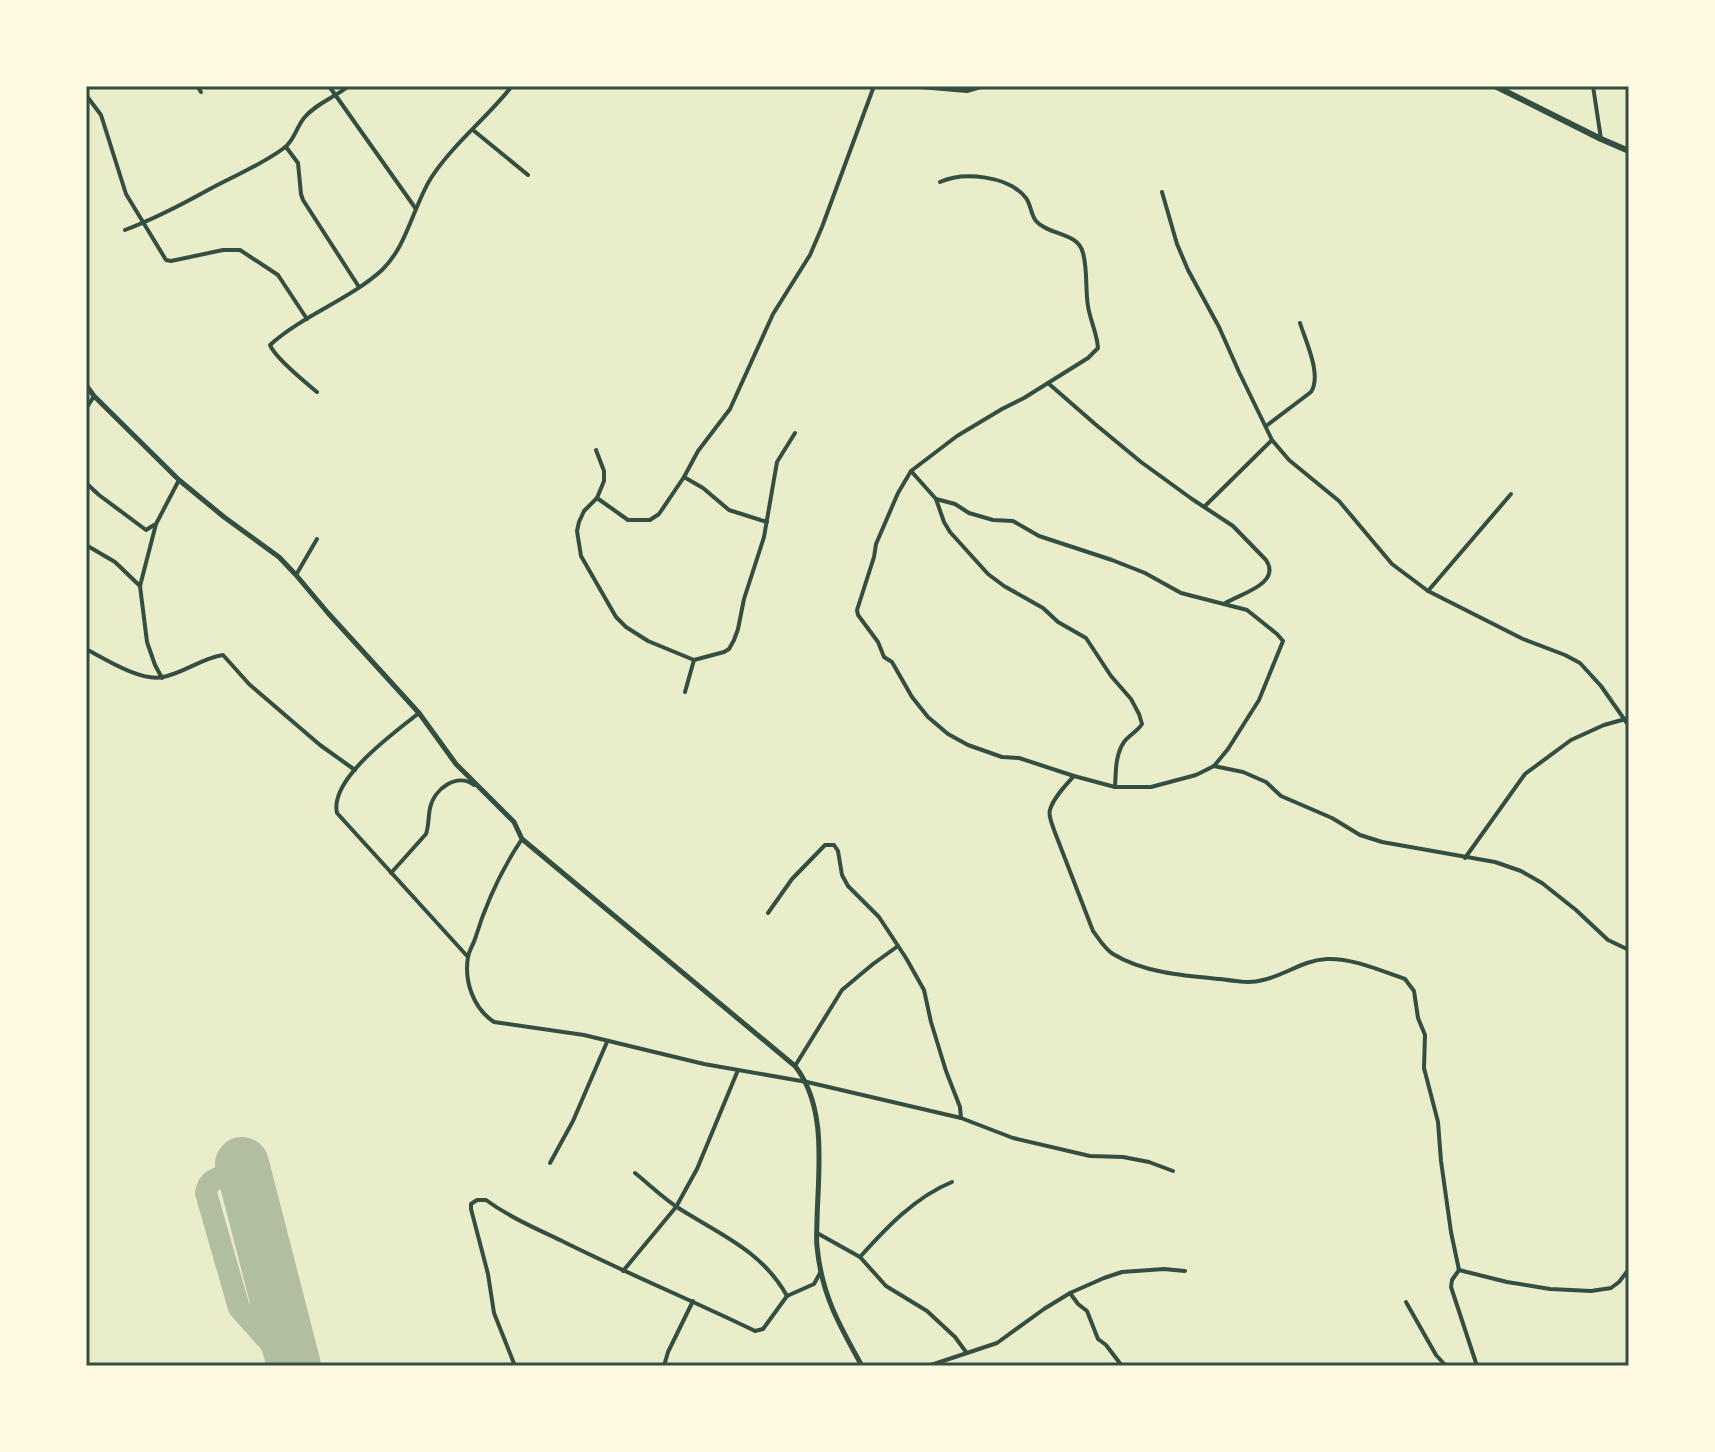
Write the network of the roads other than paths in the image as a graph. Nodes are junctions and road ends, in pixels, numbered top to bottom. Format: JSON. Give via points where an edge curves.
{"nodes":[{"id":1,"x":197,"y":86,"type":"edge"},
{"id":2,"x":329,"y":86,"type":"edge"},
{"id":3,"x":349,"y":86,"type":"edge"},
{"id":4,"x":512,"y":86,"type":"edge"},
{"id":5,"x":874,"y":86,"type":"edge"},
{"id":6,"x":908,"y":86,"type":"edge"},
{"id":7,"x":984,"y":86,"type":"edge"},
{"id":8,"x":1495,"y":86,"type":"edge"},
{"id":9,"x":1593,"y":86,"type":"edge"},
{"id":10,"x":201,"y":92,"type":"dead end"},
{"id":11,"x":86,"y":95,"type":"edge"},
{"id":12,"x":337,"y":96,"type":"junction"},
{"id":13,"x":473,"y":130,"type":"junction"},
{"id":14,"x":1601,"y":139,"type":"junction"},
{"id":15,"x":286,"y":147,"type":"junction"},
{"id":16,"x":1629,"y":151,"type":"edge"},
{"id":17,"x":528,"y":175,"type":"dead end"},
{"id":18,"x":940,"y":182,"type":"dead end"},
{"id":19,"x":1162,"y":192,"type":"dead end"},
{"id":20,"x":416,"y":209,"type":"junction"},
{"id":21,"x":145,"y":223,"type":"junction"},
{"id":22,"x":125,"y":230,"type":"dead end"},
{"id":23,"x":359,"y":287,"type":"junction"},
{"id":24,"x":307,"y":319,"type":"junction"},
{"id":25,"x":1300,"y":323,"type":"dead end"},
{"id":26,"x":1048,"y":383,"type":"junction"},
{"id":27,"x":86,"y":385,"type":"edge"},
{"id":28,"x":317,"y":392,"type":"dead end"},
{"id":29,"x":94,"y":396,"type":"junction"},
{"id":30,"x":86,"y":409,"type":"edge"},
{"id":31,"x":1266,"y":426,"type":"junction"},
{"id":32,"x":795,"y":433,"type":"dead end"},
{"id":33,"x":1272,"y":440,"type":"junction"},
{"id":34,"x":596,"y":450,"type":"dead end"},
{"id":35,"x":911,"y":471,"type":"junction"},
{"id":36,"x":684,"y":477,"type":"junction"},
{"id":37,"x":179,"y":480,"type":"junction"},
{"id":38,"x":86,"y":483,"type":"edge"},
{"id":39,"x":1511,"y":494,"type":"dead end"},
{"id":40,"x":597,"y":498,"type":"junction"},
{"id":41,"x":936,"y":499,"type":"junction"},
{"id":42,"x":1205,"y":506,"type":"junction"},
{"id":43,"x":767,"y":522,"type":"junction"},
{"id":44,"x":156,"y":524,"type":"junction"},
{"id":45,"x":317,"y":539,"type":"dead end"},
{"id":46,"x":86,"y":545,"type":"edge"},
{"id":47,"x":296,"y":575,"type":"junction"},
{"id":48,"x":140,"y":586,"type":"junction"},
{"id":49,"x":1428,"y":591,"type":"junction"},
{"id":50,"x":1222,"y":605,"type":"junction"},
{"id":51,"x":86,"y":649,"type":"edge"},
{"id":52,"x":694,"y":660,"type":"junction"},
{"id":53,"x":162,"y":678,"type":"junction"},
{"id":54,"x":685,"y":692,"type":"dead end"},
{"id":55,"x":419,"y":713,"type":"junction"},
{"id":56,"x":1627,"y":719,"type":"edge"},
{"id":57,"x":1629,"y":726,"type":"edge"},
{"id":58,"x":1214,"y":766,"type":"junction"},
{"id":59,"x":355,"y":770,"type":"junction"},
{"id":60,"x":1074,"y":776,"type":"junction"},
{"id":61,"x":1115,"y":787,"type":"junction"},
{"id":62,"x":481,"y":791,"type":"junction"},
{"id":63,"x":522,"y":839,"type":"junction"},
{"id":64,"x":1465,"y":858,"type":"junction"},
{"id":65,"x":391,"y":873,"type":"junction"},
{"id":66,"x":768,"y":913,"type":"dead end"},
{"id":67,"x":898,"y":946,"type":"junction"},
{"id":68,"x":1629,"y":950,"type":"edge"},
{"id":69,"x":468,"y":957,"type":"junction"},
{"id":70,"x":607,"y":1041,"type":"junction"},
{"id":71,"x":795,"y":1066,"type":"junction"},
{"id":72,"x":738,"y":1070,"type":"junction"},
{"id":73,"x":807,"y":1082,"type":"junction"},
{"id":74,"x":961,"y":1118,"type":"junction"},
{"id":75,"x":550,"y":1163,"type":"dead end"},
{"id":76,"x":1173,"y":1171,"type":"dead end"},
{"id":77,"x":635,"y":1173,"type":"dead end"},
{"id":78,"x":952,"y":1182,"type":"dead end"},
{"id":79,"x":676,"y":1207,"type":"junction"},
{"id":80,"x":817,"y":1233,"type":"junction"},
{"id":81,"x":860,"y":1257,"type":"junction"},
{"id":82,"x":1629,"y":1269,"type":"edge"},
{"id":83,"x":1459,"y":1270,"type":"junction"},
{"id":84,"x":622,"y":1271,"type":"junction"},
{"id":85,"x":1185,"y":1271,"type":"dead end"},
{"id":86,"x":820,"y":1273,"type":"junction"},
{"id":87,"x":1070,"y":1293,"type":"junction"},
{"id":88,"x":787,"y":1296,"type":"junction"},
{"id":89,"x":693,"y":1301,"type":"junction"},
{"id":90,"x":1406,"y":1302,"type":"dead end"},
{"id":91,"x":966,"y":1352,"type":"junction"},
{"id":92,"x":666,"y":1365,"type":"edge"},
{"id":93,"x":515,"y":1366,"type":"edge"},
{"id":94,"x":862,"y":1366,"type":"edge"},
{"id":95,"x":928,"y":1366,"type":"edge"},
{"id":96,"x":1122,"y":1366,"type":"edge"},
{"id":97,"x":1446,"y":1366,"type":"edge"},
{"id":98,"x":1477,"y":1366,"type":"edge"}],
"edges":[{"from":1,"to":10,"type":"street"},
{"from":2,"to":12,"type":"street"},
{"from":3,"to":12,"type":"street"},
{"from":4,"to":13,"type":"street"},
{"from":5,"to":36,"type":"street","via":[[810,255],[768,322],[730,409]]},
{"from":6,"to":7,"type":"street","via":[[967,91]]},
{"from":8,"to":14,"type":"main road"},
{"from":9,"to":14,"type":"street"},
{"from":11,"to":21,"type":"street","via":[[101,115],[123,186]]},
{"from":12,"to":15,"type":"street","via":[[312,110]]},
{"from":12,"to":20,"type":"street"},
{"from":13,"to":17,"type":"street"},
{"from":13,"to":20,"type":"street","via":[[431,178]]},
{"from":14,"to":16,"type":"main road"},
{"from":15,"to":21,"type":"street"},
{"from":15,"to":23,"type":"street","via":[[298,163],[303,200]]},
{"from":18,"to":26,"type":"street","via":[[966,176],[1008,184],[1027,200],[1036,221],[1080,246],[1098,348]]},
{"from":19,"to":31,"type":"street","via":[[1188,270]]},
{"from":20,"to":23,"type":"street","via":[[396,252]]},
{"from":21,"to":22,"type":"street"},
{"from":21,"to":24,"type":"street","via":[[166,260],[223,250],[248,254],[278,275]]},
{"from":23,"to":24,"type":"street"},
{"from":24,"to":28,"type":"street","via":[[270,345]]},
{"from":25,"to":31,"type":"street","via":[[1317,377],[1315,386]]},
{"from":26,"to":35,"type":"street","via":[[969,428]]},
{"from":26,"to":42,"type":"street","via":[[1130,453]]},
{"from":27,"to":29,"type":"street"},
{"from":29,"to":30,"type":"street"},
{"from":29,"to":37,"type":"street"},
{"from":31,"to":33,"type":"street"},
{"from":32,"to":43,"type":"street","via":[[777,462]]},
{"from":33,"to":42,"type":"street"},
{"from":33,"to":49,"type":"street","via":[[1339,501],[1392,564]]},
{"from":34,"to":40,"type":"street","via":[[604,471]]},
{"from":35,"to":41,"type":"street"},
{"from":35,"to":60,"type":"street","via":[[876,544],[858,615],[912,697],[948,734],[1002,757]]},
{"from":36,"to":40,"type":"street","via":[[650,520],[628,520]]},
{"from":36,"to":43,"type":"street","via":[[729,510]]},
{"from":37,"to":44,"type":"street"},
{"from":37,"to":47,"type":"street"},
{"from":38,"to":44,"type":"street","via":[[146,530]]},
{"from":39,"to":49,"type":"street"},
{"from":40,"to":52,"type":"street","via":[[579,522],[579,548],[613,612],[648,641]]},
{"from":41,"to":50,"type":"street","via":[[993,520],[1013,521],[1039,536]]},
{"from":41,"to":61,"type":"street","via":[[950,532],[988,574],[1086,638],[1131,699],[1142,724],[1121,747]]},
{"from":42,"to":50,"type":"street","via":[[1233,526],[1270,566],[1267,580]]},
{"from":43,"to":52,"type":"street","via":[[732,644],[724,652]]},
{"from":44,"to":48,"type":"street"},
{"from":45,"to":47,"type":"street"},
{"from":46,"to":48,"type":"street"},
{"from":47,"to":55,"type":"street"},
{"from":48,"to":53,"type":"street","via":[[147,642]]},
{"from":49,"to":56,"type":"street","via":[[1580,663]]},
{"from":50,"to":58,"type":"street","via":[[1247,610],[1283,641],[1259,700]]},
{"from":51,"to":53,"type":"street","via":[[129,671]]},
{"from":52,"to":54,"type":"street"},
{"from":53,"to":59,"type":"street","via":[[223,655],[249,684]]},
{"from":55,"to":59,"type":"street"},
{"from":55,"to":62,"type":"street"},
{"from":56,"to":57,"type":"street"},
{"from":56,"to":64,"type":"street","via":[[1571,740],[1525,774]]},
{"from":58,"to":61,"type":"street","via":[[1151,787]]},
{"from":58,"to":64,"type":"street","via":[[1255,776],[1281,796],[1360,835]]},
{"from":59,"to":65,"type":"street","via":[[334,803],[337,813]]},
{"from":60,"to":61,"type":"street"},
{"from":60,"to":83,"type":"street","via":[[1057,797],[1050,818],[1093,931],[1112,954],[1149,969],[1247,982],[1307,962],[1342,960],[1411,985],[1425,1035],[1424,1068],[1438,1122]]},
{"from":62,"to":63,"type":"street","via":[[514,822]]},
{"from":62,"to":65,"type":"street","via":[[469,781],[449,783],[433,802],[426,834]]},
{"from":63,"to":69,"type":"street","via":[[505,864]]},
{"from":63,"to":71,"type":"street"},
{"from":64,"to":68,"type":"street","via":[[1521,871],[1608,940]]},
{"from":65,"to":69,"type":"street"},
{"from":66,"to":67,"type":"street","via":[[792,879],[825,845],[834,845],[848,886]]},
{"from":67,"to":71,"type":"street","via":[[842,990]]},
{"from":67,"to":74,"type":"street","via":[[924,990]]},
{"from":69,"to":70,"type":"street","via":[[473,998],[494,1022]]},
{"from":70,"to":72,"type":"street"},
{"from":70,"to":75,"type":"street"},
{"from":71,"to":73,"type":"street"},
{"from":72,"to":73,"type":"street"},
{"from":72,"to":79,"type":"street"},
{"from":73,"to":74,"type":"street"},
{"from":73,"to":80,"type":"street","via":[[818,1140]]},
{"from":74,"to":76,"type":"street","via":[[1013,1138]]},
{"from":77,"to":79,"type":"street"},
{"from":78,"to":81,"type":"street","via":[[893,1220]]},
{"from":79,"to":84,"type":"street"},
{"from":79,"to":88,"type":"street","via":[[750,1251]]},
{"from":80,"to":81,"type":"street"},
{"from":80,"to":86,"type":"street"},
{"from":81,"to":91,"type":"street","via":[[886,1286],[927,1311]]},
{"from":82,"to":83,"type":"street","via":[[1611,1288],[1591,1291],[1522,1285]]},
{"from":83,"to":98,"type":"street","via":[[1451,1287]]},
{"from":84,"to":89,"type":"street"},
{"from":84,"to":93,"type":"street","via":[[486,1200],[471,1204],[494,1313]]},
{"from":85,"to":87,"type":"street","via":[[1122,1272]]},
{"from":86,"to":88,"type":"street","via":[[814,1284]]},
{"from":86,"to":94,"type":"street","via":[[837,1323]]},
{"from":87,"to":91,"type":"street","via":[[997,1343]]},
{"from":87,"to":96,"type":"street"},
{"from":88,"to":89,"type":"street","via":[[759,1331]]},
{"from":89,"to":92,"type":"street"},
{"from":90,"to":97,"type":"street"},
{"from":91,"to":95,"type":"street"}]}
